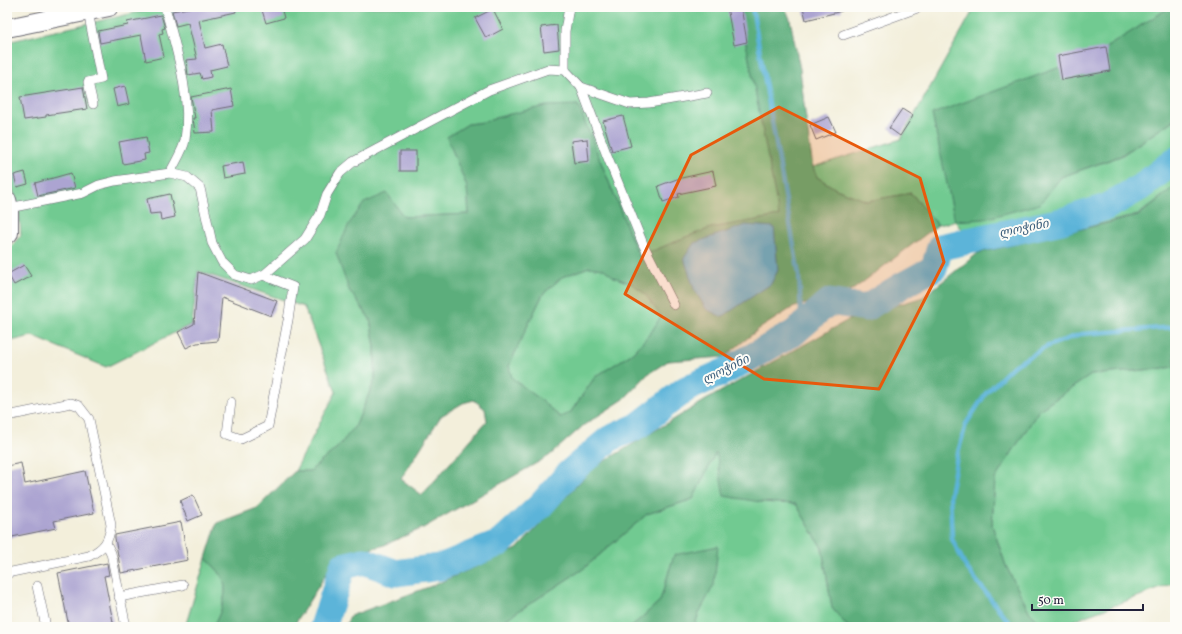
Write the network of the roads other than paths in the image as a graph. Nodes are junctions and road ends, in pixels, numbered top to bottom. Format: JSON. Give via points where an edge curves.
{"nodes":[{"id":1,"x":109,"y":7,"type":"edge"},
{"id":2,"x":165,"y":7,"type":"edge"},
{"id":3,"x":569,"y":7,"type":"edge"},
{"id":4,"x":920,"y":7,"type":"edge"},
{"id":5,"x":88,"y":11,"type":"junction"},
{"id":6,"x":7,"y":28,"type":"edge"},
{"id":7,"x":843,"y":36,"type":"dead end"},
{"id":8,"x":565,"y":70,"type":"junction"},
{"id":9,"x":581,"y":88,"type":"junction"},
{"id":10,"x":707,"y":93,"type":"dead end"},
{"id":11,"x":93,"y":104,"type":"dead end"},
{"id":12,"x":170,"y":173,"type":"junction"},
{"id":13,"x":8,"y":204,"type":"edge"},
{"id":14,"x":7,"y":235,"type":"edge"},
{"id":15,"x":263,"y":275,"type":"junction"},
{"id":16,"x":674,"y":305,"type":"dead end"},
{"id":17,"x":231,"y":402,"type":"dead end"},
{"id":18,"x":7,"y":416,"type":"edge"},
{"id":19,"x":106,"y":543,"type":"junction"},
{"id":20,"x":7,"y":573,"type":"edge"},
{"id":21,"x":183,"y":585,"type":"dead end"},
{"id":22,"x":37,"y":586,"type":"dead end"},
{"id":23,"x":119,"y":597,"type":"junction"},
{"id":24,"x":46,"y":627,"type":"edge"},
{"id":25,"x":126,"y":627,"type":"edge"}],
"edges":[{"from":1,"to":5,"type":"street"},
{"from":2,"to":12,"type":"lane","via":[[184,80],[187,117],[185,141]]},
{"from":3,"to":8,"type":"lane","via":[[565,31]]},
{"from":4,"to":7,"type":"lane"},
{"from":5,"to":6,"type":"street"},
{"from":5,"to":11,"type":"lane","via":[[101,79],[88,82]]},
{"from":8,"to":9,"type":"lane"},
{"from":8,"to":15,"type":"lane","via":[[548,70],[489,90],[353,162],[340,173],[327,194],[320,215],[305,238]]},
{"from":9,"to":10,"type":"lane","via":[[630,104]]},
{"from":9,"to":16,"type":"lane","via":[[643,244]]},
{"from":12,"to":13,"type":"lane","via":[[115,181],[83,193]]},
{"from":12,"to":15,"type":"lane","via":[[187,177],[200,188],[212,243],[222,262],[235,274],[251,280]]},
{"from":13,"to":14,"type":"street"},
{"from":15,"to":17,"type":"lane","via":[[293,287],[268,426],[241,439],[227,434]]},
{"from":18,"to":19,"type":"lane","via":[[71,403],[79,406],[84,412],[89,419],[111,526]]},
{"from":19,"to":20,"type":"lane","via":[[89,556]]},
{"from":19,"to":23,"type":"lane"},
{"from":21,"to":23,"type":"lane"},
{"from":22,"to":24,"type":"lane"},
{"from":23,"to":25,"type":"lane"}]}
